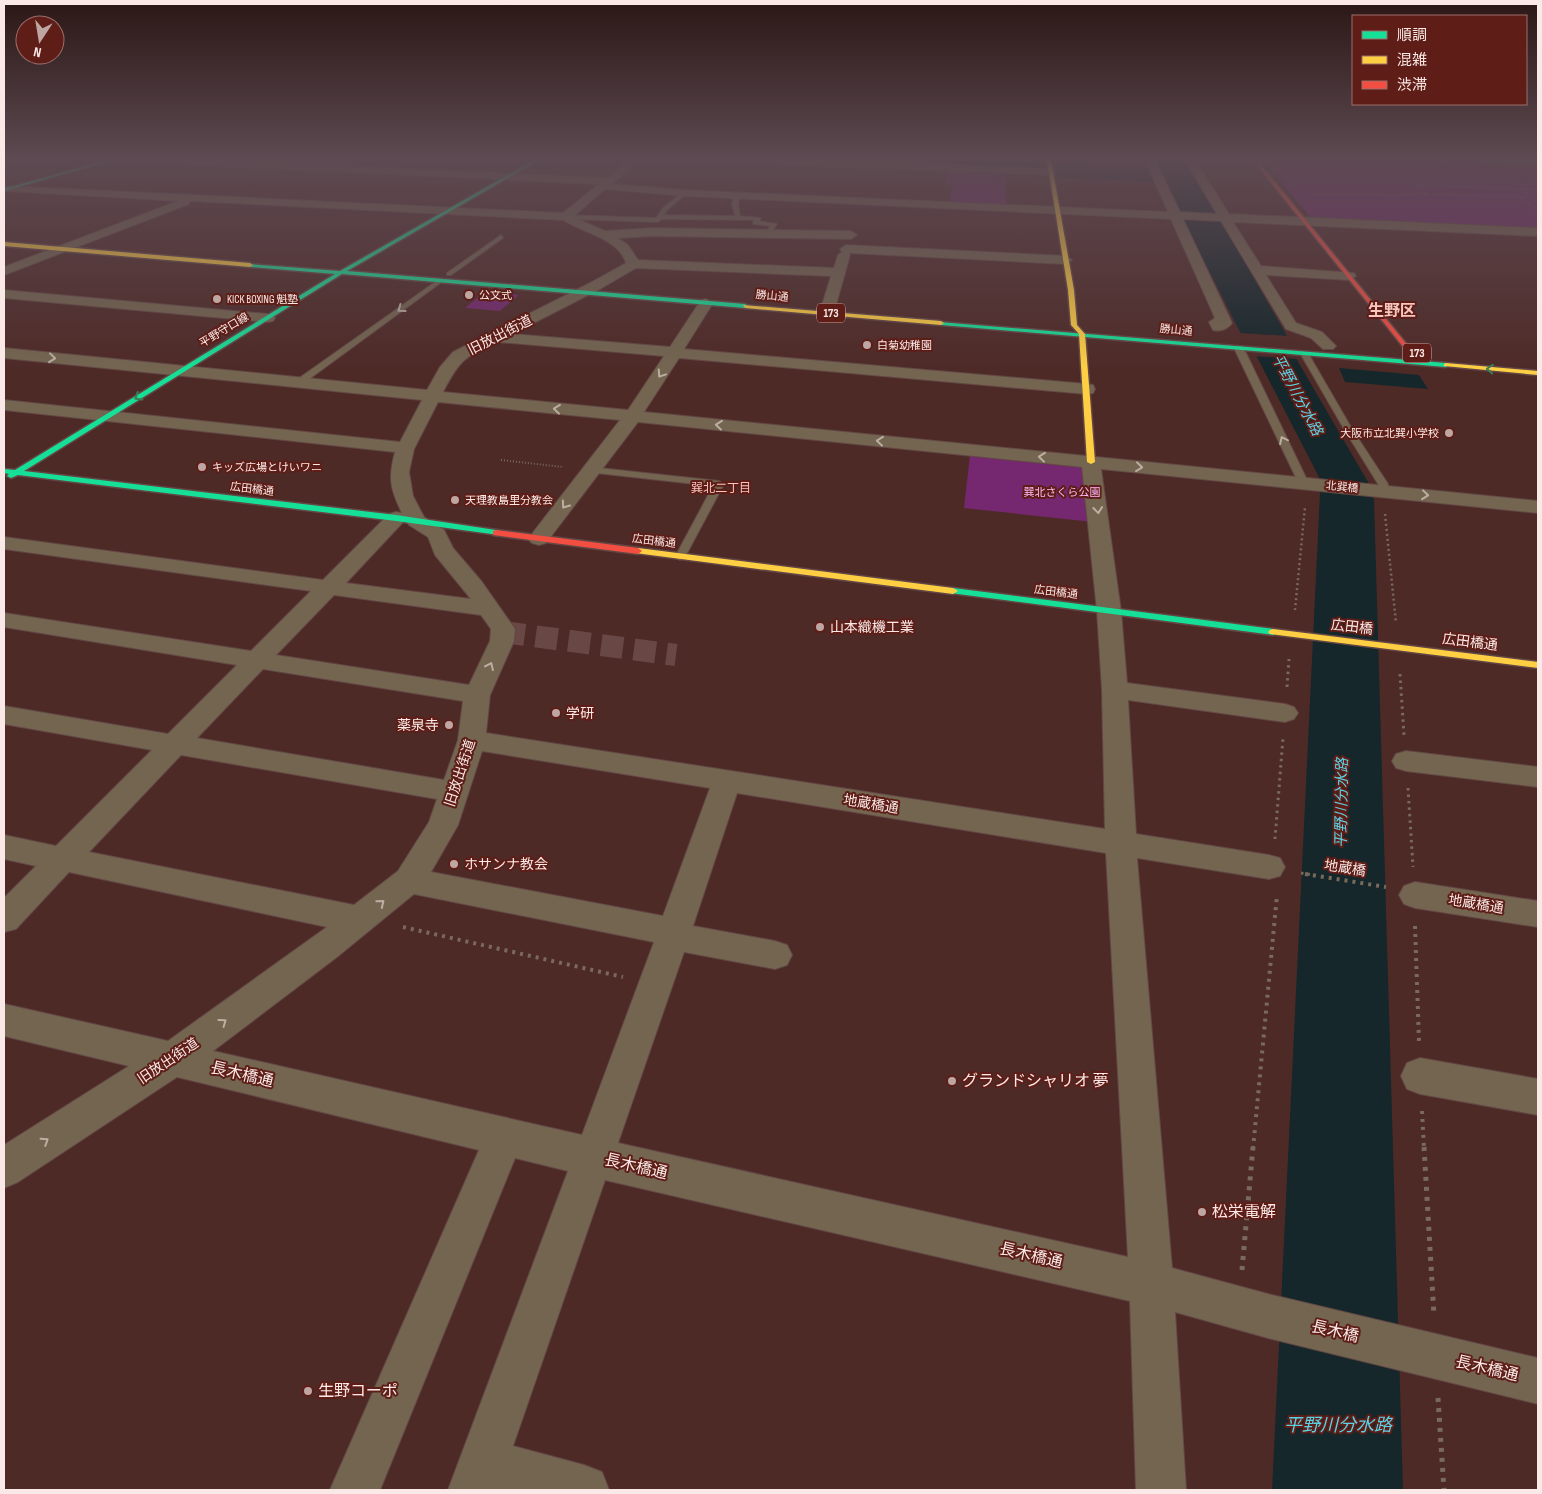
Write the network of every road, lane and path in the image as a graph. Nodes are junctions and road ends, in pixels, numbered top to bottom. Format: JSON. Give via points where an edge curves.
{"nodes":[{"id":1,"x":114,"y":230,"type":"edge"},
{"id":2,"x":416,"y":230,"type":"edge"},
{"id":3,"x":589,"y":230,"type":"edge"},
{"id":4,"x":771,"y":230,"type":"edge"},
{"id":5,"x":1061,"y":230,"type":"edge"},
{"id":6,"x":1184,"y":230,"type":"edge"},
{"id":7,"x":1232,"y":230,"type":"edge"},
{"id":8,"x":1312,"y":230,"type":"edge"},
{"id":9,"x":1494,"y":230,"type":"edge"},
{"id":10,"x":653,"y":232,"type":"joint"},
{"id":11,"x":1538,"y":232,"type":"edge"},
{"id":12,"x":605,"y":235,"type":"junction"},
{"id":13,"x":768,"y":235,"type":"junction"},
{"id":14,"x":4,"y":237,"type":"edge"},
{"id":15,"x":500,"y":237,"type":"dead end"},
{"id":16,"x":4,"y":244,"type":"edge"},
{"id":17,"x":77,"y":244,"type":"junction"},
{"id":18,"x":63,"y":249,"type":"junction"},
{"id":19,"x":846,"y":249,"type":"junction"},
{"id":20,"x":731,"y":250,"type":"dead end"},
{"id":21,"x":1066,"y":260,"type":"junction"},
{"id":22,"x":633,"y":264,"type":"junction"},
{"id":23,"x":353,"y":266,"type":"junction"},
{"id":24,"x":722,"y":266,"type":"junction"},
{"id":25,"x":1257,"y":270,"type":"junction"},
{"id":26,"x":4,"y":271,"type":"edge"},
{"id":27,"x":342,"y":272,"type":"junction"},
{"id":28,"x":838,"y":272,"type":"junction"},
{"id":29,"x":1348,"y":276,"type":"junction"},
{"id":30,"x":445,"y":277,"type":"junction"},
{"id":31,"x":588,"y":289,"type":"junction"},
{"id":32,"x":4,"y":294,"type":"edge"},
{"id":33,"x":706,"y":303,"type":"junction"},
{"id":34,"x":829,"y":305,"type":"junction"},
{"id":35,"x":268,"y":318,"type":"junction"},
{"id":36,"x":1218,"y":327,"type":"dead end"},
{"id":37,"x":1078,"y":330,"type":"junction"},
{"id":38,"x":498,"y":337,"type":"junction"},
{"id":39,"x":1243,"y":345,"type":"junction"},
{"id":40,"x":1328,"y":346,"type":"junction"},
{"id":41,"x":1300,"y":350,"type":"junction"},
{"id":42,"x":4,"y":353,"type":"edge"},
{"id":43,"x":675,"y":353,"type":"junction"},
{"id":44,"x":1410,"y":353,"type":"junction"},
{"id":45,"x":1538,"y":363,"type":"edge"},
{"id":46,"x":180,"y":371,"type":"junction"},
{"id":47,"x":1538,"y":373,"type":"edge"},
{"id":48,"x":298,"y":383,"type":"junction"},
{"id":49,"x":1087,"y":389,"type":"junction"},
{"id":50,"x":434,"y":397,"type":"junction"},
{"id":51,"x":4,"y":405,"type":"edge"},
{"id":52,"x":106,"y":416,"type":"junction"},
{"id":53,"x":633,"y":416,"type":"junction"},
{"id":54,"x":405,"y":448,"type":"junction"},
{"id":55,"x":501,"y":460,"type":"dead end"},
{"id":56,"x":1090,"y":462,"type":"junction"},
{"id":57,"x":590,"y":470,"type":"junction"},
{"id":58,"x":4,"y":471,"type":"edge"},
{"id":59,"x":16,"y":473,"type":"junction"},
{"id":60,"x":4,"y":480,"type":"edge"},
{"id":61,"x":1305,"y":484,"type":"junction"},
{"id":62,"x":1380,"y":491,"type":"junction"},
{"id":63,"x":1538,"y":507,"type":"edge"},
{"id":64,"x":406,"y":520,"type":"junction"},
{"id":65,"x":539,"y":539,"type":"junction"},
{"id":66,"x":4,"y":543,"type":"edge"},
{"id":67,"x":680,"y":557,"type":"junction"},
{"id":68,"x":329,"y":588,"type":"junction"},
{"id":69,"x":490,"y":609,"type":"junction"},
{"id":70,"x":1109,"y":611,"type":"junction"},
{"id":71,"x":4,"y":620,"type":"edge"},
{"id":72,"x":1301,"y":636,"type":"joint"},
{"id":73,"x":1399,"y":648,"type":"joint"},
{"id":74,"x":258,"y":660,"type":"junction"},
{"id":75,"x":1538,"y":665,"type":"edge"},
{"id":76,"x":1115,"y":690,"type":"junction"},
{"id":77,"x":477,"y":695,"type":"junction"},
{"id":78,"x":1286,"y":713,"type":"dead end"},
{"id":79,"x":4,"y":715,"type":"edge"},
{"id":80,"x":472,"y":740,"type":"junction"},
{"id":81,"x":174,"y":744,"type":"junction"},
{"id":82,"x":1406,"y":760,"type":"dead end"},
{"id":83,"x":1538,"y":777,"type":"edge"},
{"id":84,"x":727,"y":780,"type":"junction"},
{"id":85,"x":455,"y":792,"type":"junction"},
{"id":86,"x":1121,"y":844,"type":"junction"},
{"id":87,"x":4,"y":847,"type":"edge"},
{"id":88,"x":62,"y":858,"type":"junction"},
{"id":89,"x":1280,"y":869,"type":"joint"},
{"id":90,"x":408,"y":880,"type":"junction"},
{"id":91,"x":1405,"y":891,"type":"joint"},
{"id":92,"x":1538,"y":914,"type":"edge"},
{"id":93,"x":4,"y":919,"type":"edge"},
{"id":94,"x":361,"y":919,"type":"junction"},
{"id":95,"x":673,"y":934,"type":"junction"},
{"id":96,"x":775,"y":955,"type":"dead end"},
{"id":97,"x":656,"y":984,"type":"junction"},
{"id":98,"x":4,"y":1020,"type":"edge"},
{"id":99,"x":173,"y":1059,"type":"junction"},
{"id":100,"x":1420,"y":1076,"type":"dead end"},
{"id":101,"x":1538,"y":1097,"type":"edge"},
{"id":102,"x":504,"y":1137,"type":"junction"},
{"id":103,"x":593,"y":1157,"type":"junction"},
{"id":104,"x":4,"y":1168,"type":"edge"},
{"id":105,"x":1151,"y":1284,"type":"junction"},
{"id":106,"x":1268,"y":1316,"type":"joint"},
{"id":107,"x":1420,"y":1353,"type":"junction"},
{"id":108,"x":1538,"y":1381,"type":"edge"},
{"id":109,"x":478,"y":1476,"type":"edge"},
{"id":110,"x":355,"y":1490,"type":"edge"},
{"id":111,"x":584,"y":1490,"type":"edge"},
{"id":112,"x":1161,"y":1490,"type":"edge"},
{"id":113,"x":1444,"y":1490,"type":"edge"}],
"edges":[{"from":1,"to":17,"type":"street"},
{"from":2,"to":23,"type":"main road","name":"平野守口線"},
{"from":3,"to":12,"type":"street"},
{"from":4,"to":13,"type":"lane"},
{"from":5,"to":21,"type":"main road"},
{"from":6,"to":36,"type":"street","via":[[1226,322],[1216,322]]},
{"from":7,"to":25,"type":"street"},
{"from":8,"to":29,"type":"main road"},
{"from":9,"to":11,"type":"street"},
{"from":10,"to":12,"type":"street"},
{"from":10,"to":13,"type":"street"},
{"from":12,"to":22,"type":"street","via":[[624,246],[632,256]]},
{"from":13,"to":19,"type":"street","via":[[782,239],[853,231]]},
{"from":14,"to":17,"type":"main road","name":"勝山通","number":"173"},
{"from":15,"to":30,"type":"lane"},
{"from":16,"to":18,"type":"main road","name":"勝山通","number":"173"},
{"from":17,"to":18,"type":"street"},
{"from":17,"to":23,"type":"main road","name":"勝山通","number":"173"},
{"from":18,"to":26,"type":"street"},
{"from":18,"to":27,"type":"main road","name":"勝山通","number":"173"},
{"from":19,"to":21,"type":"street"},
{"from":19,"to":28,"type":"street"},
{"from":20,"to":24,"type":"street"},
{"from":21,"to":37,"type":"main road"},
{"from":22,"to":24,"type":"street"},
{"from":22,"to":31,"type":"street","name":"旧放出街道"},
{"from":23,"to":27,"type":"main road","name":"平野守口線"},
{"from":23,"to":30,"type":"main road","name":"勝山通","number":"173"},
{"from":24,"to":28,"type":"street"},
{"from":25,"to":29,"type":"street"},
{"from":25,"to":40,"type":"street","via":[[1291,326],[1313,333]]},
{"from":27,"to":30,"type":"main road","name":"勝山通","number":"173"},
{"from":27,"to":35,"type":"main road","name":"平野守口線"},
{"from":28,"to":34,"type":"street"},
{"from":29,"to":44,"type":"main road"},
{"from":30,"to":31,"type":"main road","name":"勝山通","number":"173"},
{"from":30,"to":48,"type":"lane","one_way":true},
{"from":31,"to":33,"type":"main road","name":"勝山通","number":"173"},
{"from":31,"to":34,"type":"main road","name":"勝山通","number":"173"},
{"from":31,"to":38,"type":"street","name":"旧放出街道"},
{"from":32,"to":35,"type":"street"},
{"from":33,"to":37,"type":"main road","name":"勝山通","number":"173"},
{"from":33,"to":43,"type":"street"},
{"from":34,"to":37,"type":"main road","name":"勝山通","number":"173"},
{"from":35,"to":46,"type":"main road","name":"平野守口線"},
{"from":37,"to":39,"type":"main road","name":"勝山通","number":"173"},
{"from":37,"to":49,"type":"main road"},
{"from":38,"to":43,"type":"street"},
{"from":38,"to":50,"type":"street","name":"旧放出街道","via":[[459,355],[448,367]]},
{"from":39,"to":41,"type":"main road","name":"勝山通","number":"173"},
{"from":61,"to":39,"type":"lane","one_way":true,"via":[[1242,353]]},
{"from":40,"to":41,"type":"main road","name":"勝山通","number":"173"},
{"from":40,"to":44,"type":"main road","name":"勝山通","number":"173"},
{"from":47,"to":41,"type":"main road","name":"勝山通","number":"173","one_way":true},
{"from":41,"to":62,"type":"lane","via":[[1383,484]]},
{"from":42,"to":46,"type":"street","name":"北巽橋","one_way":true},
{"from":43,"to":49,"type":"street"},
{"from":43,"to":53,"type":"street","one_way":true},
{"from":44,"to":45,"type":"main road","name":"勝山通","number":"173"},
{"from":46,"to":48,"type":"street","name":"北巽橋"},
{"from":46,"to":52,"type":"main road","name":"平野守口線","one_way":true},
{"from":48,"to":50,"type":"street","name":"北巽橋"},
{"from":49,"to":56,"type":"main road"},
{"from":53,"to":50,"type":"street","name":"北巽橋","one_way":true},
{"from":50,"to":54,"type":"street","name":"旧放出街道"},
{"from":51,"to":52,"type":"street"},
{"from":52,"to":54,"type":"street"},
{"from":52,"to":59,"type":"main road","name":"平野守口線"},
{"from":56,"to":53,"type":"street","name":"北巽橋","one_way":true},
{"from":53,"to":57,"type":"street"},
{"from":54,"to":64,"type":"street","name":"旧放出街道","via":[[399,472]]},
{"from":55,"to":57,"type":"path"},
{"from":56,"to":61,"type":"street","name":"北巽橋","one_way":true},
{"from":56,"to":70,"type":"street","one_way":true},
{"from":57,"to":65,"type":"street","one_way":true},
{"from":57,"to":67,"type":"lane","via":[[718,484]]},
{"from":58,"to":59,"type":"main road","name":"広田橋通"},
{"from":59,"to":60,"type":"main road","name":"平野守口線"},
{"from":59,"to":64,"type":"main road","name":"広田橋通"},
{"from":61,"to":62,"type":"street","name":"北巽橋"},
{"from":62,"to":63,"type":"street","name":"北巽橋","one_way":true},
{"from":64,"to":65,"type":"main road","name":"広田橋通"},
{"from":64,"to":68,"type":"street"},
{"from":64,"to":69,"type":"street","name":"旧放出街道","via":[[437,534],[443,550]]},
{"from":65,"to":67,"type":"main road","name":"広田橋通"},
{"from":66,"to":68,"type":"street"},
{"from":67,"to":70,"type":"main road","name":"広田橋通"},
{"from":68,"to":69,"type":"street"},
{"from":68,"to":74,"type":"street"},
{"from":77,"to":69,"type":"street","name":"旧放出街道","one_way":true,"via":[[502,641],[503,629]]},
{"from":70,"to":72,"type":"main road","name":"広田橋通"},
{"from":70,"to":76,"type":"street"},
{"from":71,"to":74,"type":"street"},
{"from":72,"to":73,"type":"main road","name":"広田橋"},
{"from":73,"to":75,"type":"main road","name":"広田橋通"},
{"from":74,"to":77,"type":"street"},
{"from":74,"to":81,"type":"street"},
{"from":76,"to":78,"type":"street"},
{"from":76,"to":86,"type":"street"},
{"from":77,"to":80,"type":"street","name":"旧放出街道"},
{"from":79,"to":81,"type":"street"},
{"from":80,"to":84,"type":"street","name":"地蔵橋通"},
{"from":80,"to":85,"type":"street","name":"旧放出街道"},
{"from":81,"to":85,"type":"street"},
{"from":81,"to":88,"type":"street"},
{"from":82,"to":83,"type":"street"},
{"from":84,"to":86,"type":"street","name":"地蔵橋通"},
{"from":84,"to":95,"type":"street"},
{"from":85,"to":90,"type":"street","name":"旧放出街道","via":[[443,825]]},
{"from":86,"to":89,"type":"street","name":"地蔵橋通"},
{"from":86,"to":105,"type":"street"},
{"from":87,"to":88,"type":"street"},
{"from":88,"to":93,"type":"street"},
{"from":88,"to":94,"type":"street"},
{"from":89,"to":91,"type":"path","name":"地蔵橋"},
{"from":94,"to":90,"type":"street","name":"旧放出街道","one_way":true},
{"from":90,"to":95,"type":"street"},
{"from":91,"to":92,"type":"street","name":"地蔵橋通"},
{"from":94,"to":97,"type":"path"},
{"from":99,"to":94,"type":"street","name":"旧放出街道","one_way":true},
{"from":95,"to":96,"type":"street"},
{"from":95,"to":97,"type":"street"},
{"from":97,"to":103,"type":"street"},
{"from":98,"to":99,"type":"street","name":"長木橋通"},
{"from":99,"to":102,"type":"street","name":"長木橋通"},
{"from":104,"to":99,"type":"street","name":"旧放出街道","one_way":true},
{"from":100,"to":101,"type":"street"},
{"from":102,"to":103,"type":"street","name":"長木橋通"},
{"from":102,"to":110,"type":"street"},
{"from":103,"to":105,"type":"street","name":"長木橋通"},
{"from":103,"to":109,"type":"street"},
{"from":105,"to":106,"type":"street","name":"長木橋通"},
{"from":105,"to":112,"type":"street"},
{"from":106,"to":107,"type":"street","name":"長木橋"},
{"from":107,"to":108,"type":"street","name":"長木橋通"},
{"from":107,"to":113,"type":"path"},
{"from":109,"to":111,"type":"street"}]}
